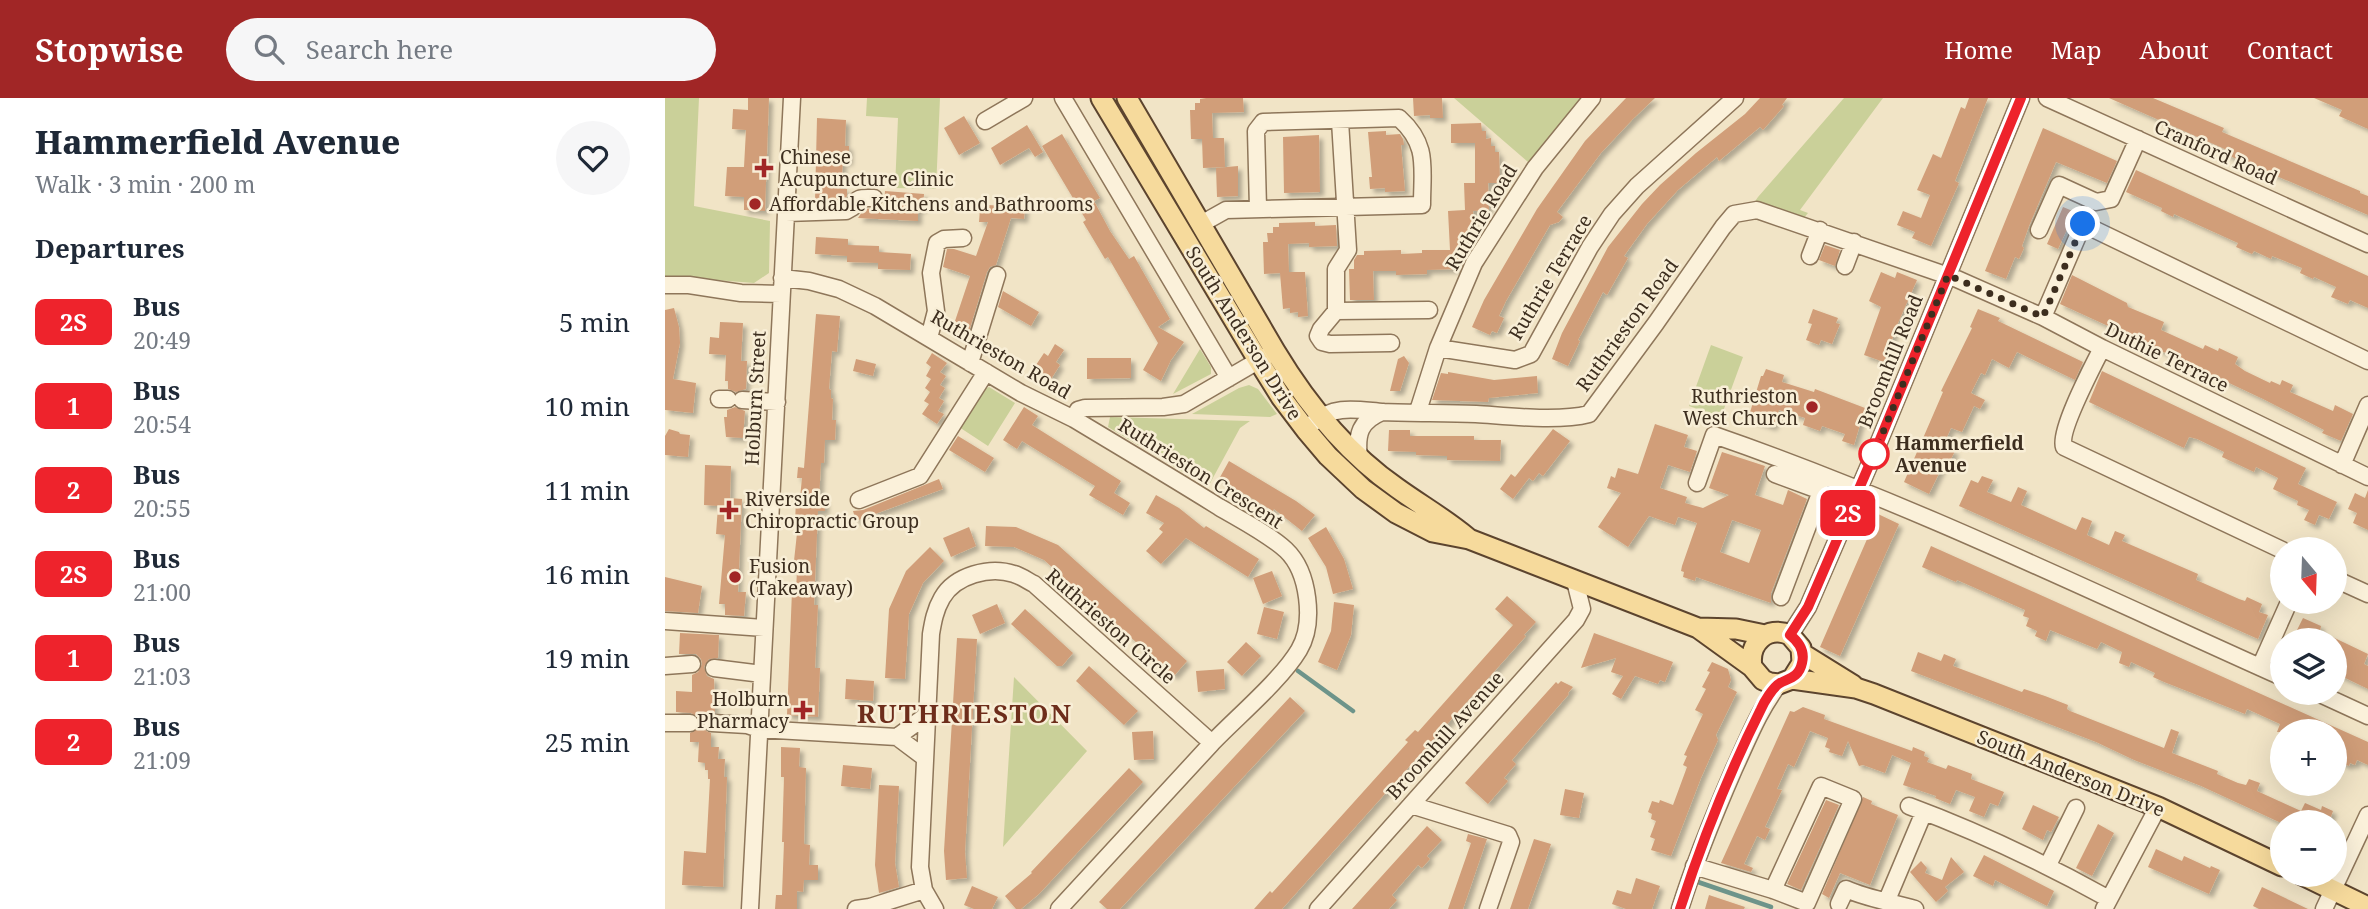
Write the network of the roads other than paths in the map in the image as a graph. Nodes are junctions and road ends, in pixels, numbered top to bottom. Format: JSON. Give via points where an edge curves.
{"nodes":[{"id":1,"x":792,"y":98,"type":"edge"},
{"id":2,"x":1024,"y":98,"type":"edge"},
{"id":3,"x":1063,"y":98,"type":"edge"},
{"id":4,"x":1101,"y":98,"type":"edge"},
{"id":5,"x":1126,"y":98,"type":"edge"},
{"id":6,"x":1591,"y":98,"type":"edge"},
{"id":7,"x":1735,"y":98,"type":"edge"},
{"id":8,"x":2021,"y":98,"type":"edge"},
{"id":9,"x":2047,"y":98,"type":"edge"},
{"id":10,"x":985,"y":121,"type":"dead end"},
{"id":11,"x":1340,"y":121,"type":"junction"},
{"id":12,"x":2138,"y":139,"type":"junction"},
{"id":13,"x":874,"y":198,"type":"dead end"},
{"id":14,"x":1345,"y":206,"type":"junction"},
{"id":15,"x":1258,"y":208,"type":"junction"},
{"id":16,"x":786,"y":213,"type":"junction"},
{"id":17,"x":1201,"y":224,"type":"junction"},
{"id":18,"x":1820,"y":230,"type":"junction"},
{"id":19,"x":2039,"y":230,"type":"dead end"},
{"id":20,"x":963,"y":238,"type":"dead end"},
{"id":21,"x":1854,"y":242,"type":"junction"},
{"id":22,"x":2368,"y":244,"type":"edge"},
{"id":23,"x":1810,"y":256,"type":"dead end"},
{"id":24,"x":1845,"y":266,"type":"dead end"},
{"id":25,"x":997,"y":275,"type":"dead end"},
{"id":26,"x":1948,"y":275,"type":"junction"},
{"id":27,"x":665,"y":285,"type":"edge"},
{"id":28,"x":782,"y":286,"type":"junction"},
{"id":29,"x":1336,"y":310,"type":"junction"},
{"id":30,"x":1429,"y":310,"type":"dead end"},
{"id":31,"x":2043,"y":317,"type":"junction"},
{"id":32,"x":929,"y":338,"type":"junction"},
{"id":33,"x":1391,"y":343,"type":"dead end"},
{"id":34,"x":1438,"y":348,"type":"junction"},
{"id":35,"x":2102,"y":348,"type":"junction"},
{"id":36,"x":1266,"y":355,"type":"junction"},
{"id":37,"x":2368,"y":361,"type":"edge"},
{"id":38,"x":970,"y":363,"type":"junction"},
{"id":39,"x":986,"y":372,"type":"junction"},
{"id":40,"x":1229,"y":378,"type":"junction"},
{"id":41,"x":730,"y":399,"type":"dead end"},
{"id":42,"x":776,"y":402,"type":"junction"},
{"id":43,"x":2368,"y":405,"type":"edge"},
{"id":44,"x":1418,"y":411,"type":"junction"},
{"id":45,"x":1382,"y":412,"type":"junction"},
{"id":46,"x":1074,"y":419,"type":"junction"},
{"id":47,"x":1313,"y":424,"type":"junction"},
{"id":48,"x":1359,"y":457,"type":"junction"},
{"id":49,"x":2342,"y":465,"type":"junction"},
{"id":50,"x":1775,"y":474,"type":"dead end"},
{"id":51,"x":2368,"y":477,"type":"edge"},
{"id":52,"x":1697,"y":483,"type":"dead end"},
{"id":53,"x":1859,"y":489,"type":"junction"},
{"id":54,"x":859,"y":500,"type":"dead end"},
{"id":55,"x":1469,"y":539,"type":"junction"},
{"id":56,"x":1801,"y":544,"type":"junction"},
{"id":57,"x":2270,"y":544,"type":"edge"},
{"id":58,"x":1830,"y":555,"type":"junction"},
{"id":59,"x":1575,"y":581,"type":"junction"},
{"id":60,"x":2347,"y":584,"type":"edge"},
{"id":61,"x":2368,"y":594,"type":"edge"},
{"id":62,"x":1781,"y":597,"type":"dead end"},
{"id":63,"x":2284,"y":614,"type":"edge"},
{"id":64,"x":665,"y":621,"type":"edge"},
{"id":65,"x":764,"y":628,"type":"junction"},
{"id":66,"x":1698,"y":628,"type":"junction"},
{"id":67,"x":1765,"y":635,"type":"junction"},
{"id":68,"x":1790,"y":635,"type":"junction"},
{"id":69,"x":1803,"y":654,"type":"junction"},
{"id":70,"x":692,"y":664,"type":"dead end"},
{"id":71,"x":665,"y":666,"type":"edge"},
{"id":72,"x":2260,"y":667,"type":"junction"},
{"id":73,"x":715,"y":668,"type":"dead end"},
{"id":74,"x":2270,"y":672,"type":"edge"},
{"id":75,"x":762,"y":674,"type":"junction"},
{"id":76,"x":1771,"y":677,"type":"junction"},
{"id":77,"x":1856,"y":688,"type":"junction"},
{"id":78,"x":2344,"y":705,"type":"edge"},
{"id":79,"x":927,"y":715,"type":"junction"},
{"id":80,"x":2368,"y":716,"type":"edge"},
{"id":81,"x":665,"y":723,"type":"edge"},
{"id":82,"x":690,"y":723,"type":"dead end"},
{"id":83,"x":712,"y":723,"type":"dead end"},
{"id":84,"x":759,"y":729,"type":"junction"},
{"id":85,"x":897,"y":737,"type":"junction"},
{"id":86,"x":1212,"y":743,"type":"junction"},
{"id":87,"x":925,"y":758,"type":"junction"},
{"id":88,"x":1411,"y":805,"type":"junction"},
{"id":89,"x":2158,"y":807,"type":"junction"},
{"id":90,"x":2076,"y":808,"type":"dead end"},
{"id":91,"x":2368,"y":815,"type":"edge"},
{"id":92,"x":2270,"y":860,"type":"edge"},
{"id":93,"x":2048,"y":865,"type":"junction"},
{"id":94,"x":1694,"y":866,"type":"junction"},
{"id":95,"x":2327,"y":887,"type":"edge"},
{"id":96,"x":924,"y":890,"type":"junction"},
{"id":97,"x":1773,"y":890,"type":"junction"},
{"id":98,"x":2333,"y":890,"type":"junction"},
{"id":99,"x":1887,"y":900,"type":"junction"},
{"id":100,"x":1839,"y":904,"type":"dead end"},
{"id":101,"x":2106,"y":904,"type":"edge"},
{"id":102,"x":2368,"y":907,"type":"edge"},
{"id":103,"x":750,"y":909,"type":"edge"},
{"id":104,"x":856,"y":909,"type":"edge"},
{"id":105,"x":935,"y":909,"type":"edge"},
{"id":106,"x":1059,"y":909,"type":"edge"},
{"id":107,"x":1318,"y":909,"type":"edge"},
{"id":108,"x":1488,"y":909,"type":"edge"},
{"id":109,"x":1680,"y":909,"type":"edge"},
{"id":110,"x":1915,"y":909,"type":"edge"},
{"id":111,"x":2324,"y":909,"type":"edge"}],
"edges":[{"from":1,"to":16,"type":"street","name":"Holburn Street"},
{"from":2,"to":10,"type":"street"},
{"from":3,"to":40,"type":"street","name":"South Anderson Drive"},
{"from":4,"to":36,"type":"main road","name":"South Anderson Drive"},
{"from":5,"to":17,"type":"main road","name":"South Anderson Drive"},
{"from":6,"to":34,"type":"street","name":"Ruthrie Road","via":[[1535,168],[1473,263]]},
{"from":7,"to":34,"type":"street","name":"Ruthrie Terrace","via":[[1612,214],[1531,354],[1515,360]]},
{"from":8,"to":26,"type":"street","name":"Broomhill Road"},
{"from":9,"to":12,"type":"street","name":"Cranford Road"},
{"from":11,"to":14,"type":"street"},
{"from":11,"to":14,"type":"street","via":[[1399,118],[1414,131],[1421,148],[1422,205]]},
{"from":11,"to":15,"type":"street","via":[[1260,124],[1256,131]]},
{"from":12,"to":19,"type":"street","via":[[2111,198],[2096,202],[2059,185]]},
{"from":12,"to":22,"type":"street","name":"Cranford Road"},
{"from":13,"to":16,"type":"street","via":[[860,198],[846,211]]},
{"from":14,"to":15,"type":"street"},
{"from":14,"to":29,"type":"street","via":[[1348,250],[1336,269]]},
{"from":15,"to":17,"type":"street","via":[[1226,210]]},
{"from":16,"to":28,"type":"street","name":"Holburn Street"},
{"from":17,"to":36,"type":"main road","name":"South Anderson Drive"},
{"from":18,"to":21,"type":"street"},
{"from":18,"to":23,"type":"street"},
{"from":18,"to":44,"type":"street","name":"Ruthrieston Road","via":[[1757,210],[1734,214],[1589,414]]},
{"from":20,"to":32,"type":"street","via":[[937,243],[931,273],[936,311]]},
{"from":21,"to":24,"type":"street"},
{"from":21,"to":26,"type":"street"},
{"from":25,"to":38,"type":"street"},
{"from":26,"to":31,"type":"street","name":"Duthie Terrace"},
{"from":26,"to":53,"type":"street","name":"Broomhill Road"},
{"from":27,"to":28,"type":"street","name":"Ruthrieston Road","via":[[741,293]]},
{"from":28,"to":32,"type":"street","name":"Ruthrieston Road","via":[[809,281],[839,289]]},
{"from":28,"to":42,"type":"street","name":"Holburn Street"},
{"from":29,"to":30,"type":"street"},
{"from":29,"to":33,"type":"street","via":[[1318,332],[1322,341]]},
{"from":31,"to":35,"type":"street","name":"Duthie Terrace"},
{"from":31,"to":37,"type":"street","via":[[2083,224]]},
{"from":32,"to":38,"type":"street","name":"Ruthrieston Road"},
{"from":34,"to":44,"type":"street","name":"Ruthrie Road"},
{"from":35,"to":49,"type":"street","name":"Duthie Terrace"},
{"from":35,"to":57,"type":"street","via":[[2072,413],[2064,447]]},
{"from":36,"to":40,"type":"street","name":"Ruthrieston Road"},
{"from":36,"to":47,"type":"main road","name":"South Anderson Drive","via":[[1281,397]]},
{"from":38,"to":39,"type":"street","name":"Ruthrieston Road"},
{"from":39,"to":46,"type":"street","name":"Ruthrieston Road"},
{"from":39,"to":54,"type":"street","via":[[920,476]]},
{"from":40,"to":46,"type":"street","name":"Ruthrieston Road","via":[[1184,404],[1085,408]]},
{"from":41,"to":42,"type":"street"},
{"from":42,"to":65,"type":"street","name":"Holburn Street"},
{"from":43,"to":49,"type":"street"},
{"from":44,"to":45,"type":"street","name":"Ruthrieston Road"},
{"from":45,"to":47,"type":"street","name":"Ruthrieston Road","via":[[1335,410]]},
{"from":45,"to":48,"type":"street","via":[[1361,425]]},
{"from":46,"to":86,"type":"street","name":"Ruthrieston Crescent","via":[[1287,551],[1303,579],[1308,617],[1301,648]]},
{"from":47,"to":48,"type":"main road","name":"South Anderson Drive"},
{"from":47,"to":55,"type":"main road","name":"South Anderson Drive","via":[[1328,456],[1363,489],[1433,532]]},
{"from":48,"to":55,"type":"main road","name":"South Anderson Drive"},
{"from":49,"to":51,"type":"street","name":"Duthie Terrace"},
{"from":50,"to":56,"type":"street","via":[[1821,491]]},
{"from":52,"to":53,"type":"street","via":[[1714,435]]},
{"from":53,"to":58,"type":"street","name":"Broomhill Road"},
{"from":53,"to":72,"type":"street"},
{"from":55,"to":59,"type":"main road","name":"South Anderson Drive"},
{"from":56,"to":58,"type":"street"},
{"from":56,"to":62,"type":"street"},
{"from":58,"to":68,"type":"street","name":"Broomhill Road","via":[[1808,607]]},
{"from":59,"to":66,"type":"main road","name":"South Anderson Drive"},
{"from":59,"to":88,"type":"street","name":"Broomhill Avenue","via":[[1582,609],[1576,620]]},
{"from":60,"to":61,"type":"street"},
{"from":63,"to":72,"type":"street"},
{"from":64,"to":65,"type":"street"},
{"from":65,"to":75,"type":"street","name":"Holburn Street"},
{"from":66,"to":67,"type":"main road"},
{"from":66,"to":76,"type":"main road"},
{"from":67,"to":68,"type":"main road"},
{"from":67,"to":76,"type":"main road","via":[[1757,640],[1751,657]]},
{"from":68,"to":69,"type":"main road"},
{"from":69,"to":76,"type":"main road","via":[[1799,672]]},
{"from":69,"to":77,"type":"main road"},
{"from":70,"to":71,"type":"street"},
{"from":72,"to":74,"type":"street"},
{"from":73,"to":75,"type":"street"},
{"from":75,"to":84,"type":"street","name":"Holburn Street"},
{"from":76,"to":77,"type":"main road"},
{"from":76,"to":94,"type":"street"},
{"from":77,"to":89,"type":"main road","name":"South Anderson Drive"},
{"from":78,"to":80,"type":"street"},
{"from":79,"to":85,"type":"street"},
{"from":79,"to":86,"type":"street","name":"Ruthrieston Circle","via":[[931,634],[943,595],[962,579],[986,571],[1014,573],[1034,584]]},
{"from":79,"to":87,"type":"street","name":"Ruthrieston Circle"},
{"from":81,"to":82,"type":"street"},
{"from":83,"to":84,"type":"street"},
{"from":84,"to":85,"type":"street"},
{"from":84,"to":103,"type":"street","name":"Holburn Street"},
{"from":85,"to":87,"type":"street"},
{"from":86,"to":106,"type":"street"},
{"from":87,"to":96,"type":"street","name":"Ruthrieston Circle","via":[[920,867]]},
{"from":88,"to":107,"type":"street","name":"Broomhill Avenue"},
{"from":88,"to":108,"type":"street","via":[[1511,838]]},
{"from":89,"to":92,"type":"main road","name":"South Anderson Drive"},
{"from":89,"to":101,"type":"street"},
{"from":90,"to":93,"type":"street"},
{"from":91,"to":98,"type":"street"},
{"from":93,"to":99,"type":"street","via":[[1917,809]]},
{"from":93,"to":101,"type":"street"},
{"from":94,"to":97,"type":"street"},
{"from":94,"to":109,"type":"street"},
{"from":95,"to":98,"type":"main road"},
{"from":96,"to":104,"type":"street"},
{"from":96,"to":105,"type":"street","name":"Ruthrieston Circle"},
{"from":97,"to":97,"type":"street","via":[[1807,904],[1853,799],[1821,786]]},
{"from":98,"to":102,"type":"main road"},
{"from":98,"to":111,"type":"street"},
{"from":99,"to":100,"type":"street","via":[[1846,889]]},
{"from":99,"to":110,"type":"street"}]}
